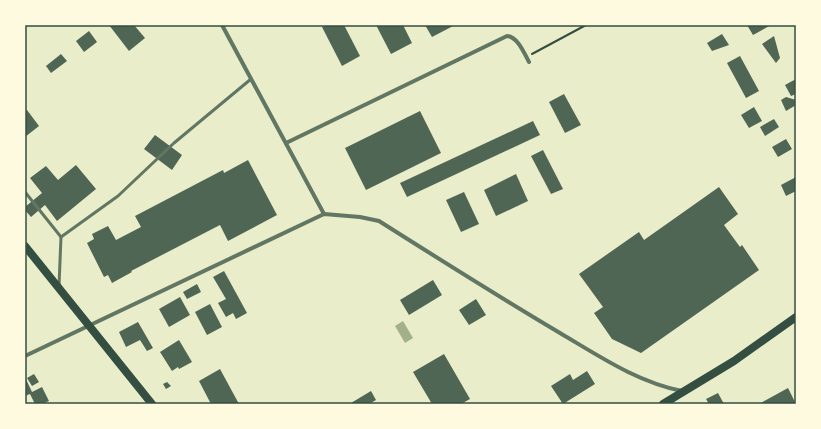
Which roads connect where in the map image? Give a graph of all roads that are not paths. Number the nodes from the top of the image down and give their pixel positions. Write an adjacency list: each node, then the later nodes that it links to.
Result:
1 (222, 25): 3 (street)
2 (529, 62): 4 (street)
3 (252, 79): 4 (street); 7 (lane)
4 (286, 143): 6 (street)
5 (25, 192): 7 (lane)
6 (324, 214): 11 (street); 13 (street)
7 (61, 237): 9 (lane)
8 (25, 246): 9 (main road)
9 (59, 288): 11 (main road)
10 (796, 316): 13 (main road)
11 (88, 325): 12 (street); 14 (main road)
12 (25, 356)
13 (684, 392): 15 (main road)
14 (152, 404)
15 (663, 404)

